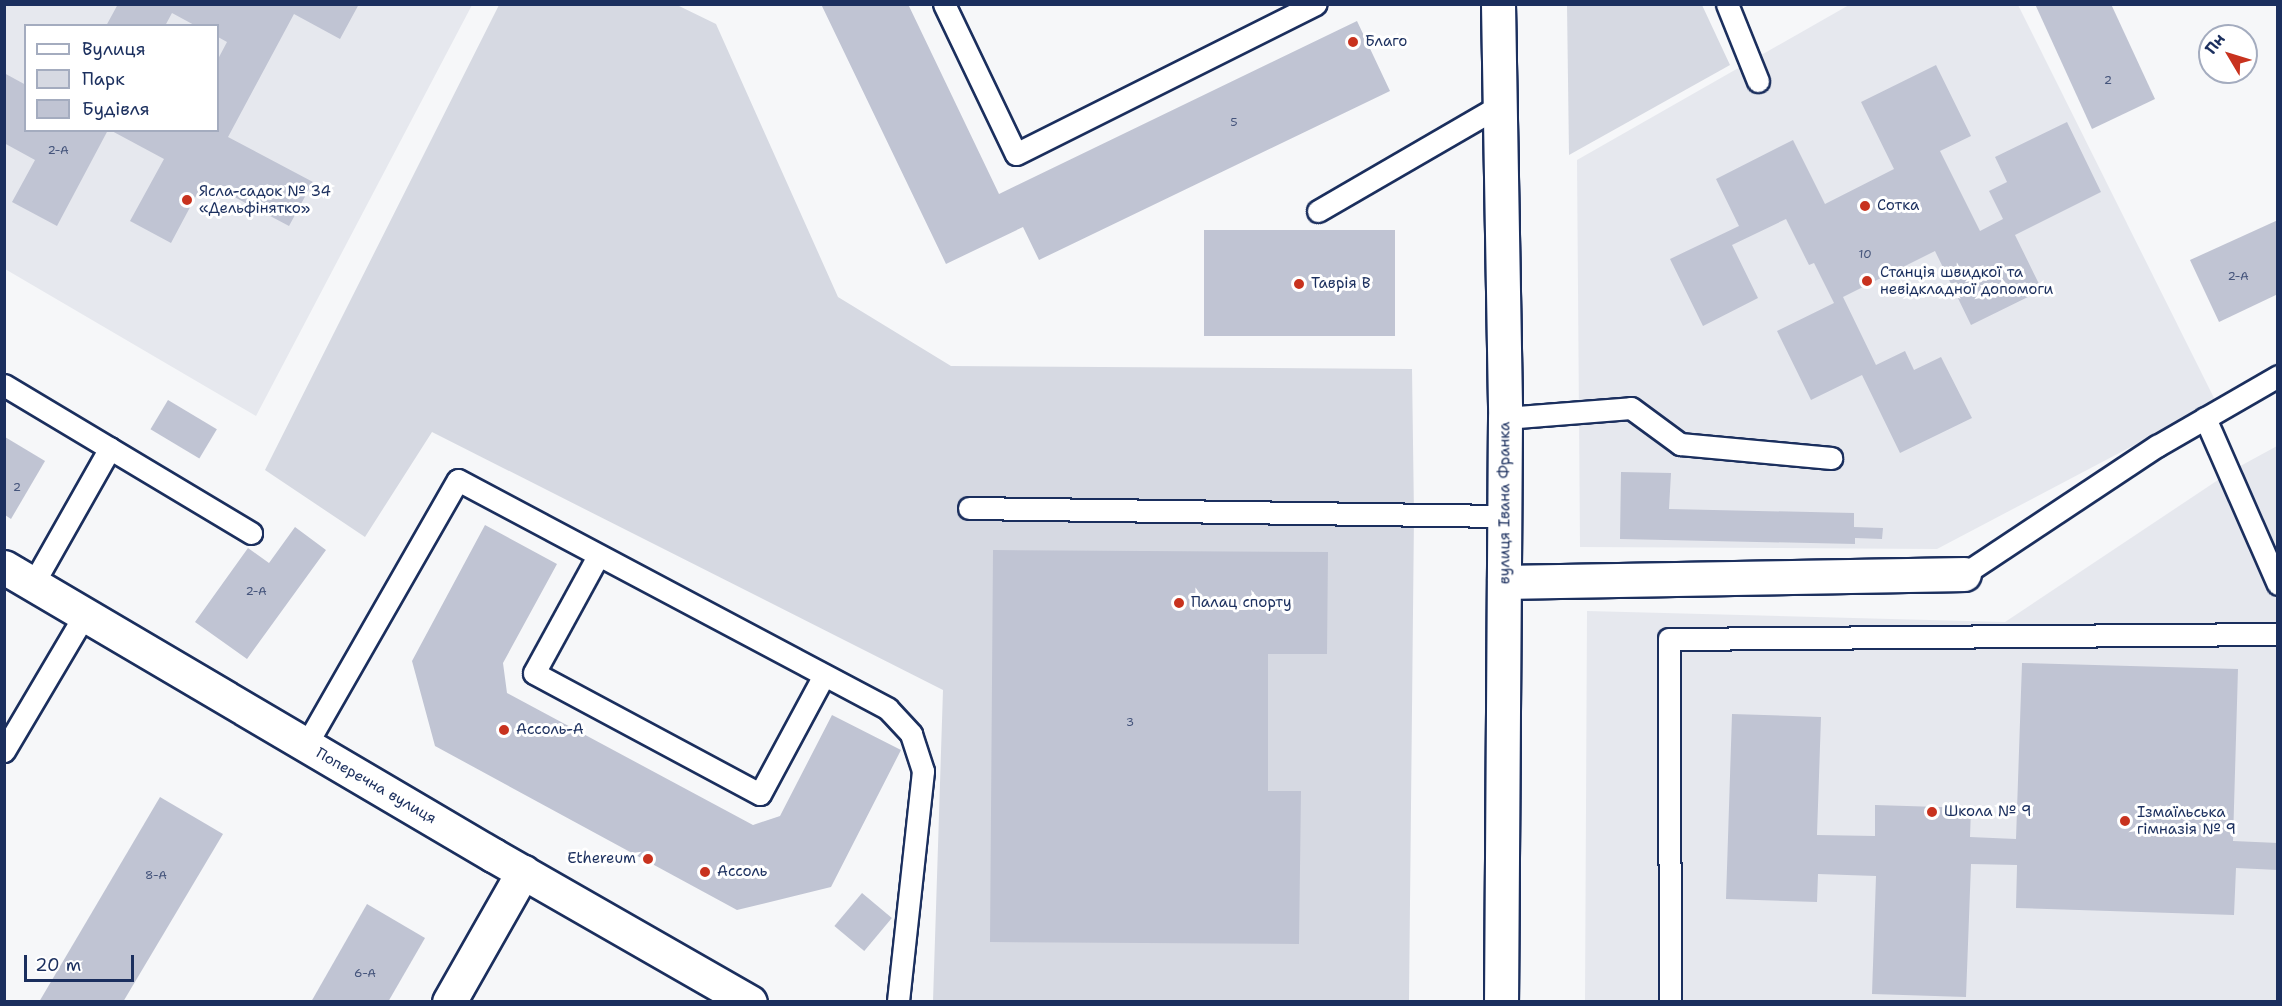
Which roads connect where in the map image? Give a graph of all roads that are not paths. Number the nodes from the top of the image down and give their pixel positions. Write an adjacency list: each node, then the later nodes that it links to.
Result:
1 (944, 4): 2 (lane)
2 (1315, 4)
3 (1498, 4): 6 (street, вулиця Івана Франка)
4 (1727, 4): 5 (lane)
5 (1758, 81)
6 (1499, 106): 7 (lane); 10 (street, вулиця Івана Франка)
7 (1318, 211)
8 (2277, 376): 11 (lane)
9 (4, 385): 12 (lane)
10 (1505, 418): 13 (lane); 15 (street, вулиця Івана Франка)
11 (2205, 418): 19 (lane); 22 (lane)
12 (110, 448): 16 (lane); 21 (lane)
13 (1831, 458)
14 (969, 508): 15 (lane)
15 (1504, 516): 20 (street, вулиця Івана Франка)
16 (251, 533)
17 (598, 556): 25 (lane); 25 (lane); 26 (lane)
18 (4, 567): 21 (street, Поперечна вулиця)
19 (1964, 574): 20 (street)
20 (1504, 582): 32 (street, вулиця Івана Франка)
21 (33, 584): 23 (street, Поперечна вулиця)
22 (2277, 584)
23 (85, 614): 26 (street, Поперечна вулиця); 27 (lane)
24 (2277, 634): 33 (lane)
25 (824, 675): 31 (lane)
26 (306, 745): 28 (street, Поперечна вулиця)
27 (4, 751)
28 (523, 872): 29 (street); 30 (street, Поперечна вулиця)
29 (449, 1002)
30 (750, 1002)
31 (898, 1002)
32 (1501, 1002)
33 (1670, 1002)

